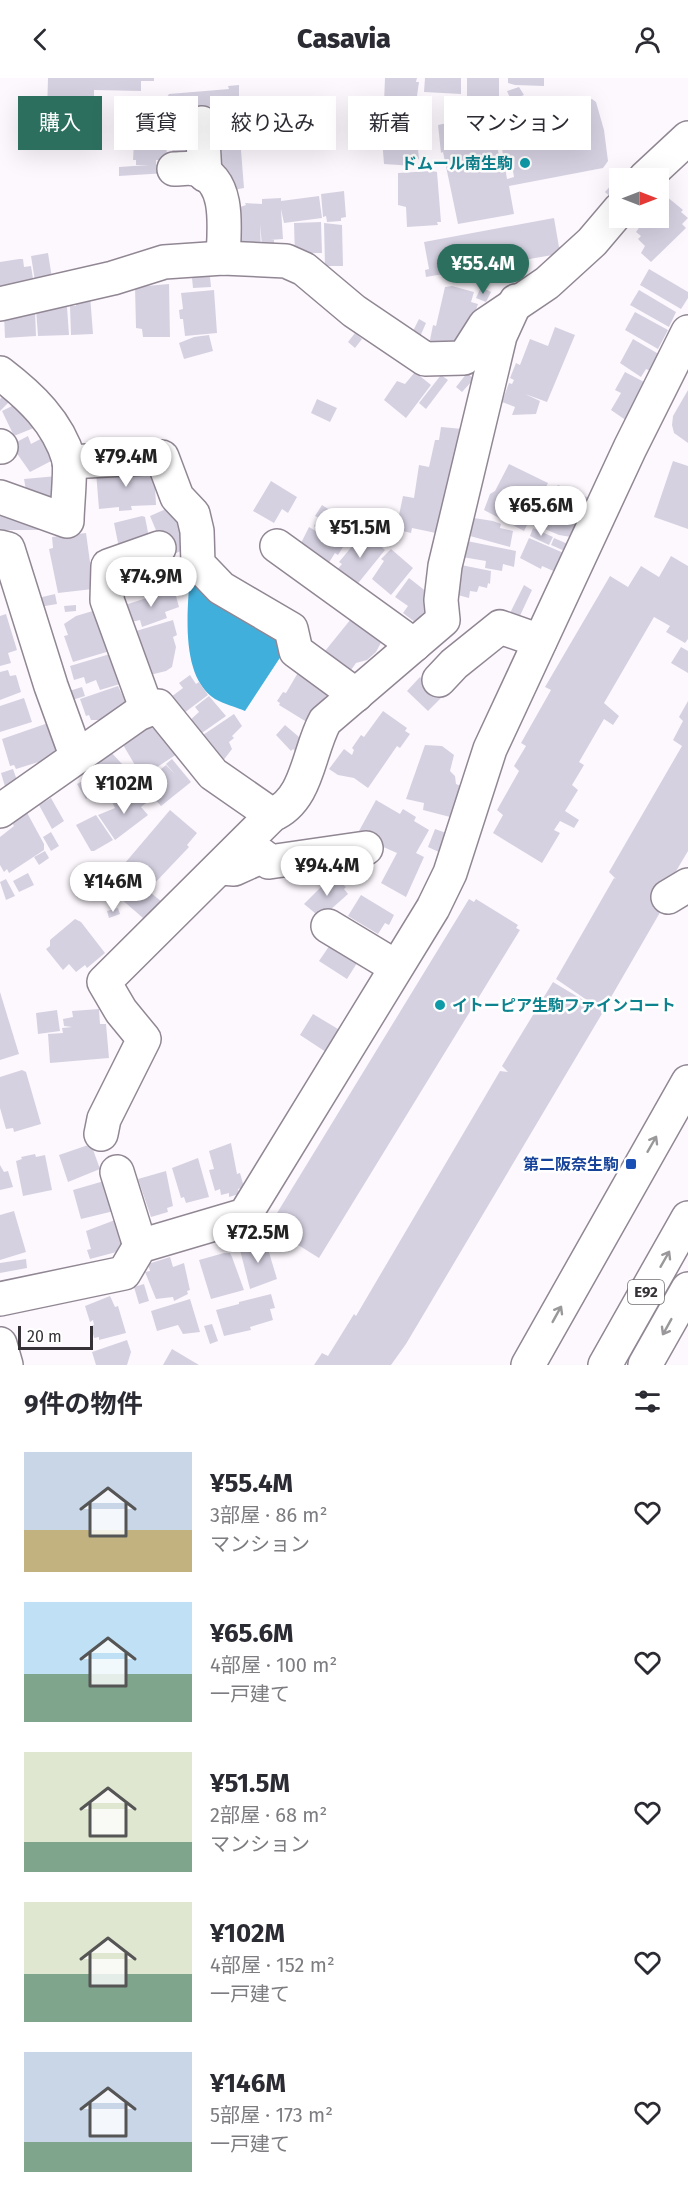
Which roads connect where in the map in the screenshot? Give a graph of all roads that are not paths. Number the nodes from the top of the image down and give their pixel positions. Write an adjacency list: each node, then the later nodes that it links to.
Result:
1 (202, 123): 5 (main road)
2 (688, 138): 3 (main road)
3 (656, 168)
4 (609, 222): 7 (main road)
5 (221, 259): 6 (main road); 7 (main road); 8 (main road)
6 (263, 278)
7 (516, 302): 17 (main road)
8 (0, 304)
9 (688, 332): 16 (main road)
10 (0, 373): 11 (main road)
11 (69, 462): 12 (main road); 19 (main road)
12 (0, 497)
13 (277, 546): 17 (main road)
14 (0, 547): 21 (main road)
15 (159, 548): 20 (main road)
16 (540, 640): 18 (main road); 27 (main road)
17 (414, 645): 19 (main road)
18 (439, 680)
19 (356, 695): 23 (main road)
20 (147, 710): 21 (main road); 23 (main road)
21 (76, 754): 22 (main road)
22 (0, 811)
23 (272, 815): 25 (main road)
24 (366, 848): 25 (main road)
25 (219, 867): 29 (main road)
26 (328, 926): 27 (main road)
27 (396, 967): 32 (main road)
28 (688, 1082): 37 (main road, one-way to 28)
29 (101, 1134)
30 (117, 1172): 32 (main road)
31 (688, 1218): 38 (main road, E92, one-way to 31)
32 (140, 1246): 34 (main road)
33 (688, 1289): 39 (main road, E92, one-way to 39)
34 (0, 1299)
35 (0, 1344): 36 (main road)
36 (6, 1365)
37 (528, 1365)
38 (605, 1365)
39 (645, 1365)

